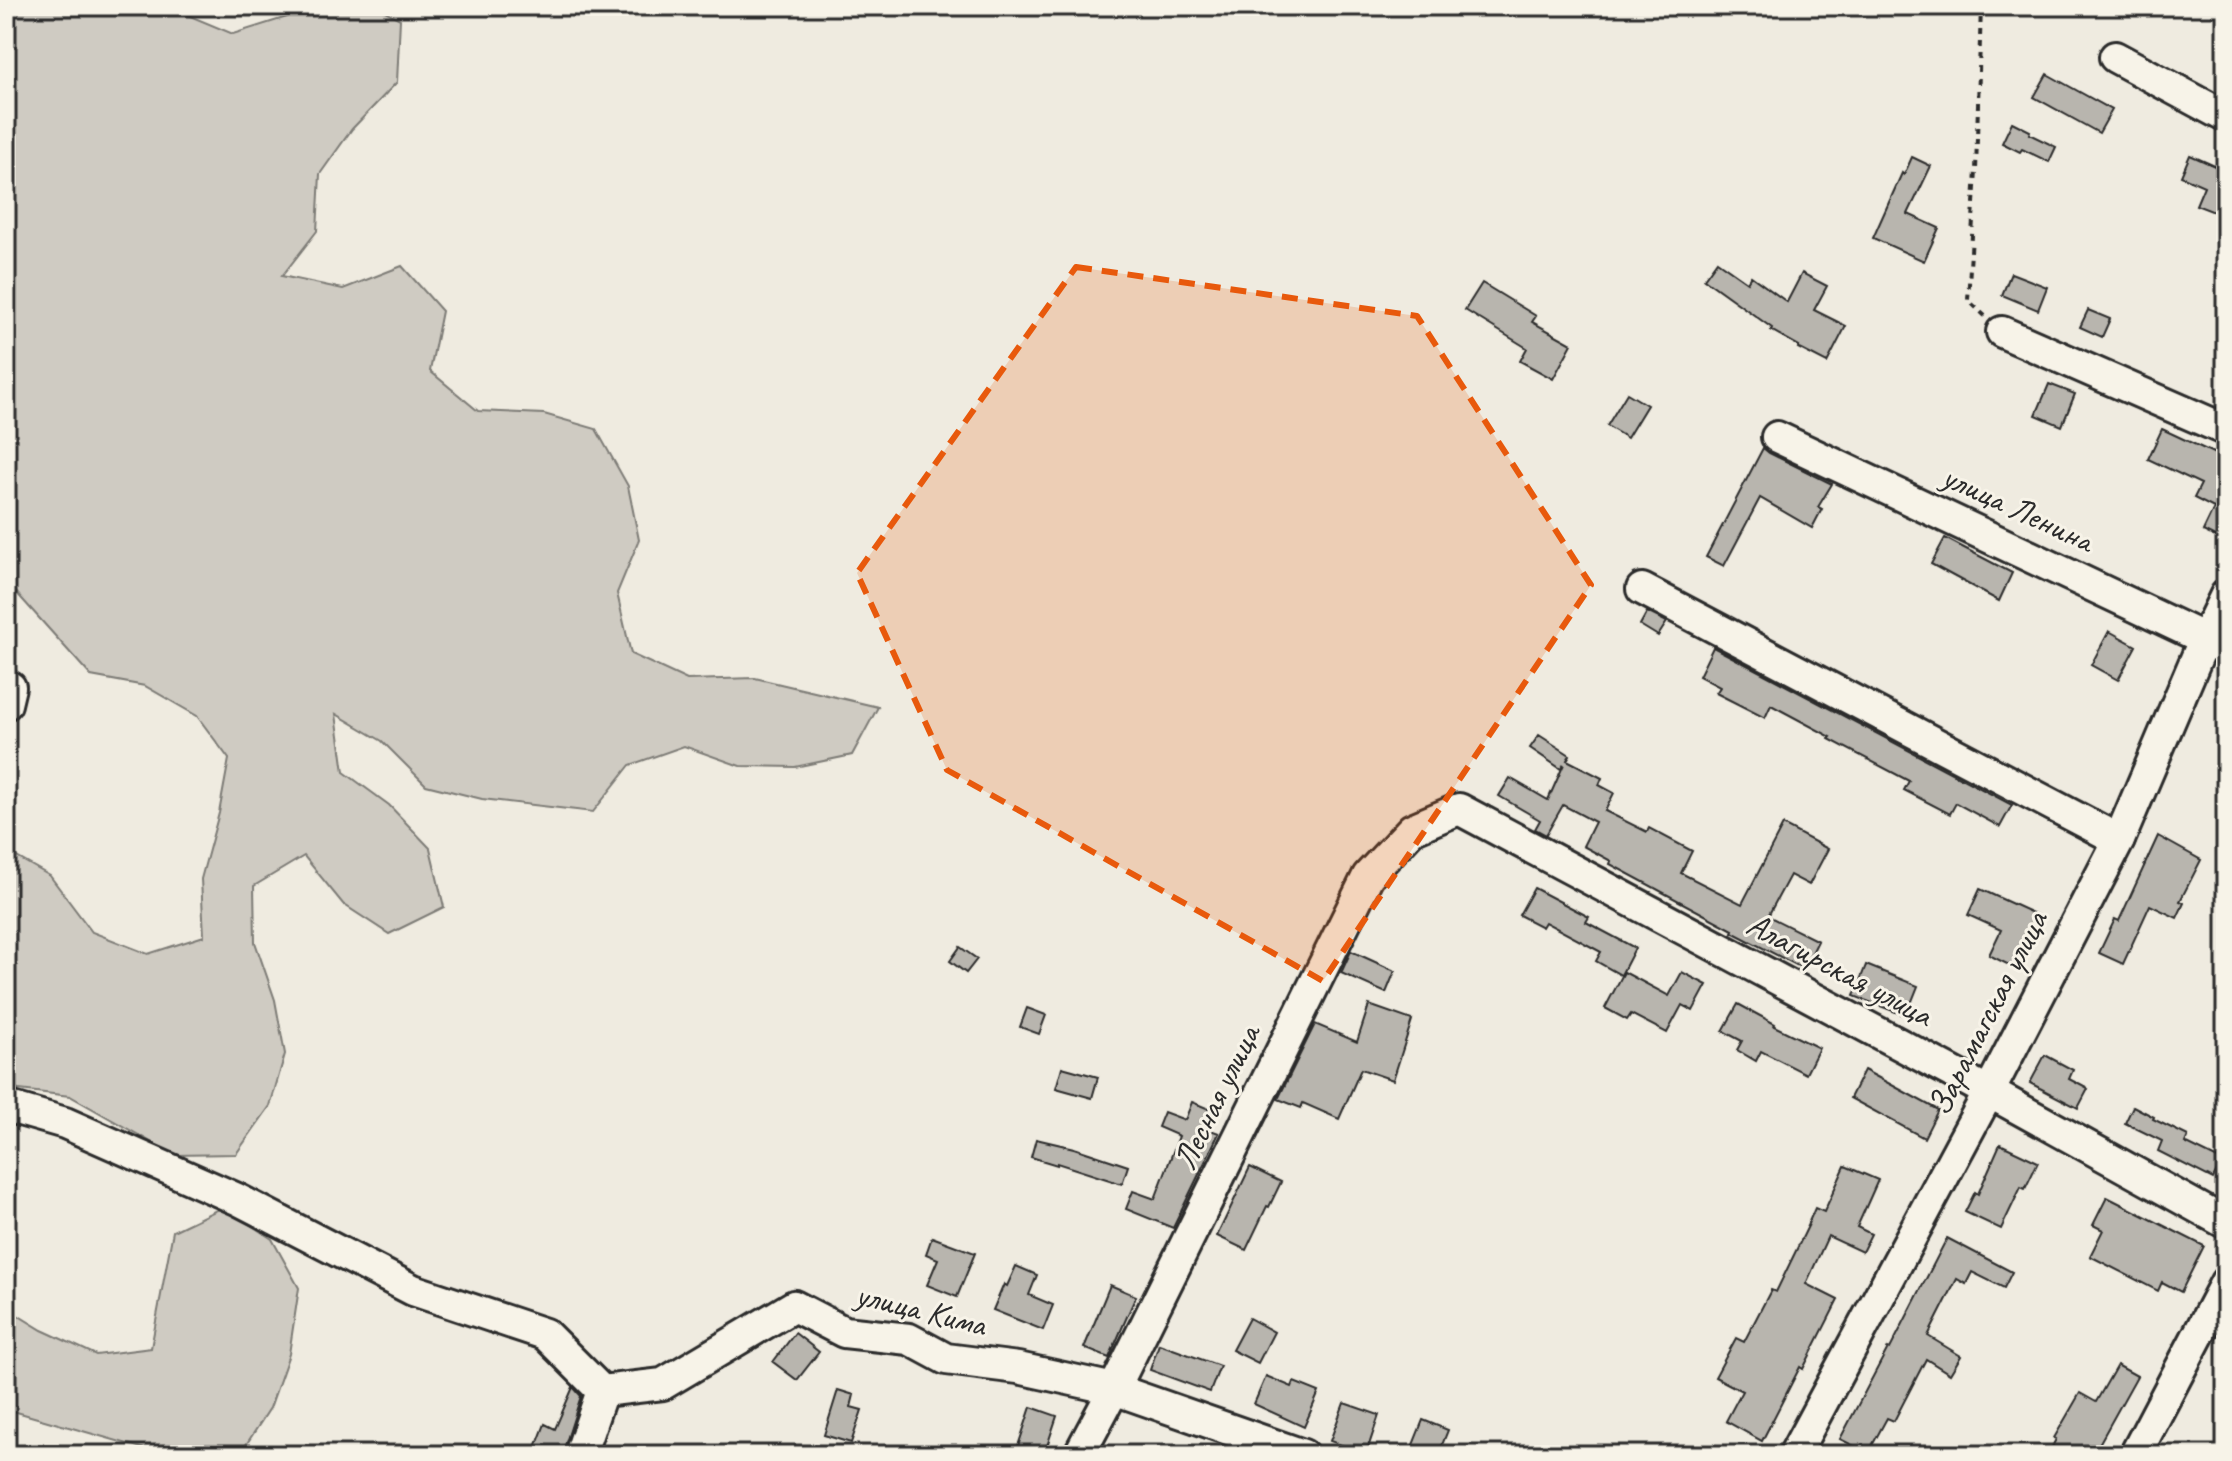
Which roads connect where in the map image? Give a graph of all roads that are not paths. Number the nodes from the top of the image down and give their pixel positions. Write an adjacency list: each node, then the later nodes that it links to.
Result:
1 (2115, 57): 2 (street)
2 (2226, 117)
3 (2002, 332): 4 (street)
4 (2226, 430)
5 (1777, 437): 8 (street, улица Ленина)
6 (1642, 589): 10 (street)
7 (2226, 595): 8 (street, Зарамагская улица)
8 (2216, 643): 10 (street, Зарамагская улица)
9 (1459, 809): 11 (street, Алагирская улица); 15 (street, Лесная улица)
10 (2119, 840): 11 (street, Зарамагская улица)
11 (1989, 1092): 13 (street, Алагирская улица); 20 (street, Зарамагская улица)
12 (6, 1106): 16 (street)
13 (2226, 1223)
14 (2226, 1282): 21 (street)
15 (1114, 1389): 16 (street, улица Кима); 18 (street, Лесная улица); 19 (street, улица Кима)
16 (602, 1391): 17 (street)
17 (580, 1455)
18 (1079, 1455)
19 (1303, 1455)
20 (1794, 1455)
21 (2135, 1455)

